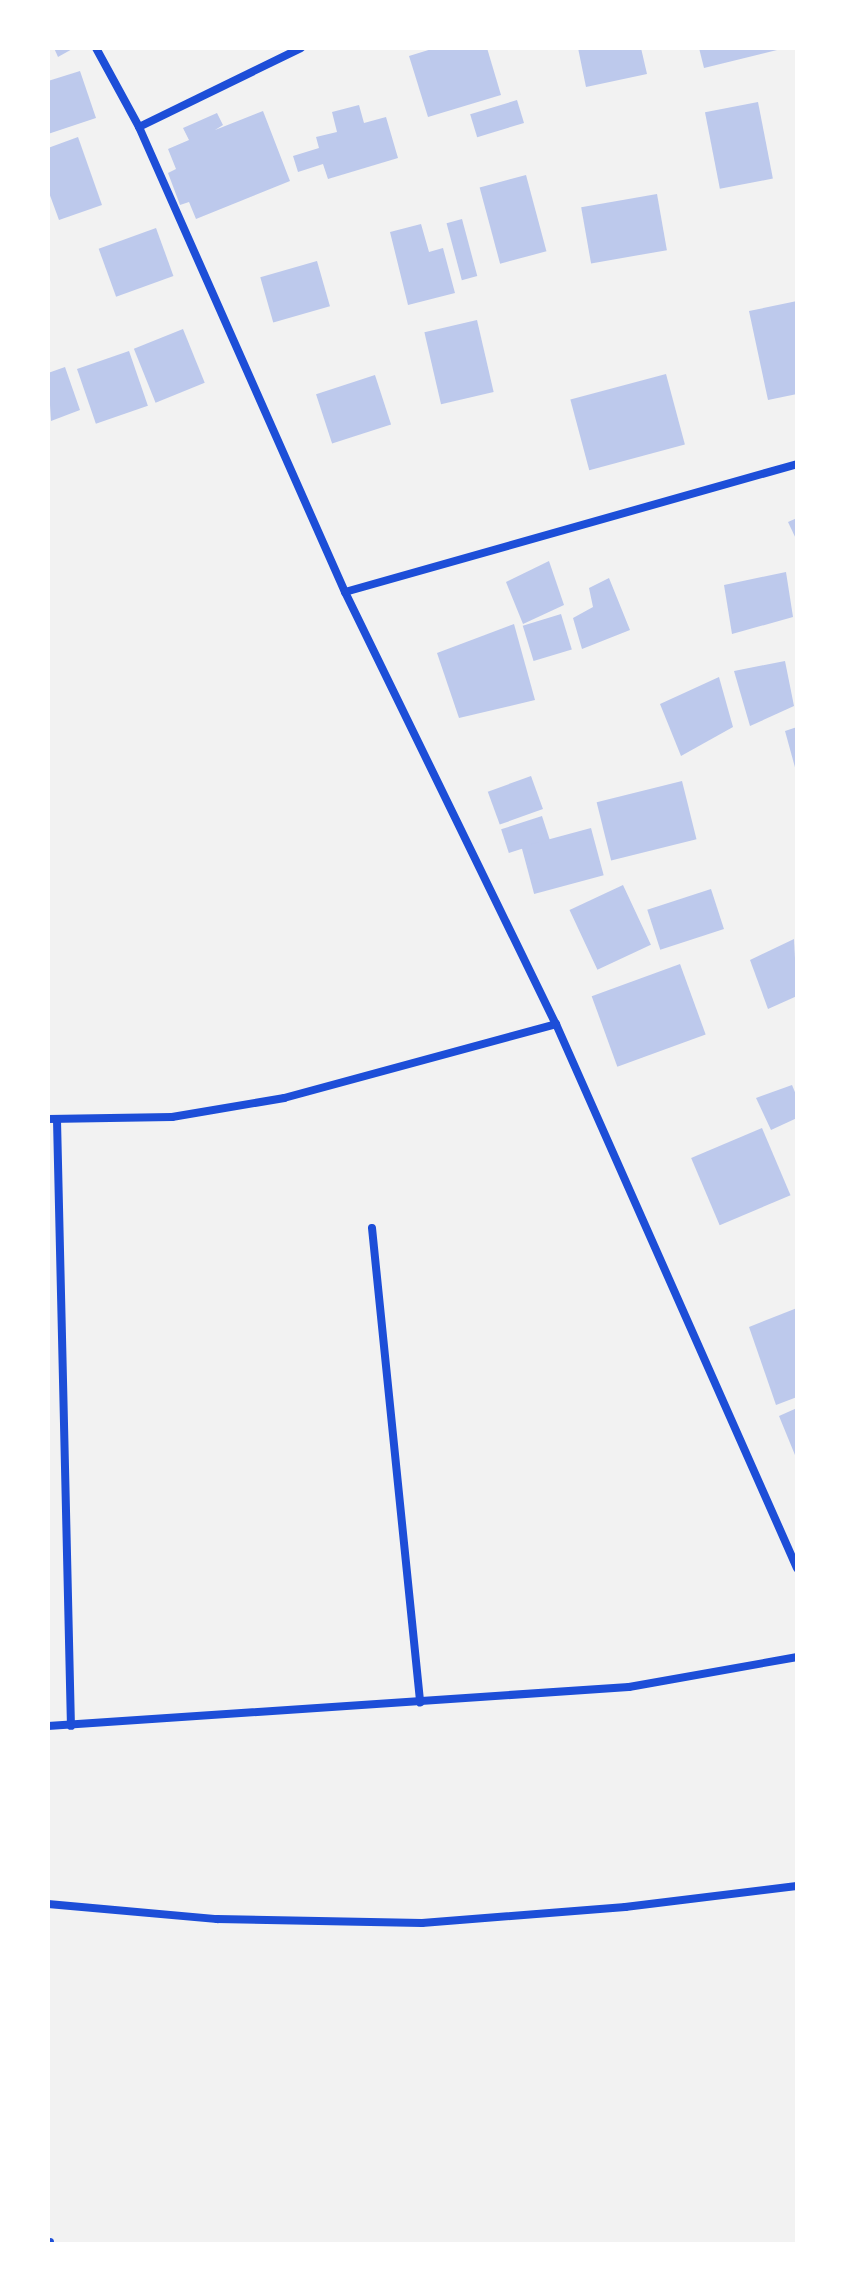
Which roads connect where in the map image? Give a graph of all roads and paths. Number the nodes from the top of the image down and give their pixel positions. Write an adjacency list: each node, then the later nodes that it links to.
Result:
1 (96, 48): 3 (street)
2 (301, 48): 3 (street)
3 (139, 127): 5 (street)
4 (797, 464): 5 (street)
5 (345, 592): 6 (street)
6 (556, 1024): 7 (street); 9 (street)
7 (52, 1120): 13 (street)
8 (372, 1228): 11 (street)
9 (797, 1568)
10 (797, 1657): 11 (street)
11 (420, 1703): 13 (street)
12 (48, 1726): 13 (street)
13 (71, 1726)
14 (797, 1886): 15 (street)
15 (48, 1904)

